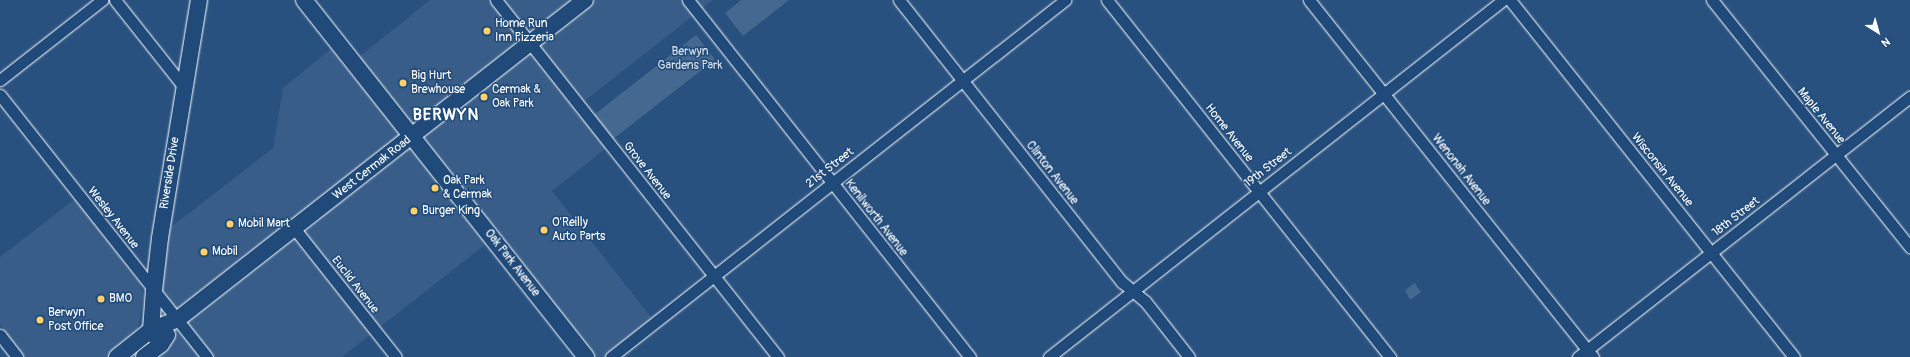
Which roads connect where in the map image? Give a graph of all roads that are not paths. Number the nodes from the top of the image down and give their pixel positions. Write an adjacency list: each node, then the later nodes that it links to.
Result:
1 (102, 0): 16 (street)
2 (115, 0): 18 (street)
3 (199, 0): 18 (street, Riverside Drive)
4 (304, 0): 22 (street, Oak Park Avenue)
5 (496, 0): 15 (street, Grove Avenue)
6 (585, 0): 15 (street, West Cermak Road)
7 (688, 0): 24 (street, Kenilworth Avenue)
8 (899, 0): 17 (street, Clinton Avenue)
9 (1065, 0): 17 (street, 21st Street)
10 (1107, 0): 25 (street, Home Avenue)
11 (1309, 0): 19 (street, Wenonah Avenue)
12 (1503, 0): 19 (street, 19th Street)
13 (1510, 0): 28 (street, Wisconsin Avenue)
14 (1712, 0): 23 (street, Maple Avenue)
15 (530, 43): 22 (street, West Cermak Road); 29 (street, Grove Avenue)
16 (0, 80)
17 (962, 80): 24 (street, 21st Street); 31 (street, Clinton Avenue)
18 (184, 87): 30 (street, Riverside Drive)
19 (1384, 94): 25 (street, 19th Street); 36 (street, Wenonah Avenue)
20 (0, 95): 30 (street, Wesley Avenue)
21 (1910, 97): 23 (street, 18th Street)
22 (412, 137): 26 (street, West Cermak Road); 42 (street, Oak Park Avenue)
23 (1836, 155): 27 (street, Maple Avenue); 28 (street, 18th Street)
24 (832, 183): 29 (street, 21st Street); 45 (street, Kenilworth Avenue)
25 (1259, 192): 31 (street, 19th Street); 48 (street, Home Avenue)
26 (294, 228): 32 (street, West Cermak Road); 41 (street, Euclid Avenue)
27 (1910, 247)
28 (1711, 253): 36 (street, 18th Street); 50 (street, Wisconsin Avenue)
29 (713, 276): 43 (street, 21st Street); 44 (street, Grove Avenue)
30 (154, 290): 32 (street, Wesley Avenue); 33 (street, Riverside Drive)
31 (1132, 292): 46 (street, 19th Street); 47 (street, Clinton Avenue)
32 (178, 319): 33 (street, West Cermak Road); 35 (street, West Cermak Road); 40 (street, Wesley Avenue)
33 (151, 330): 35 (street); 38 (street, West Cermak Road)
34 (0, 335): 37 (street)
35 (161, 344): 39 (street, West Cermak Road)
36 (1590, 353): 49 (street, 18th Street)
37 (17, 357)
38 (117, 357)
39 (144, 357)
40 (207, 357)
41 (396, 357)
42 (586, 357)
43 (611, 357)
44 (778, 357)
45 (970, 357)
46 (1049, 357)
47 (1189, 357)
48 (1390, 357)
49 (1578, 357)
50 (1794, 357)

